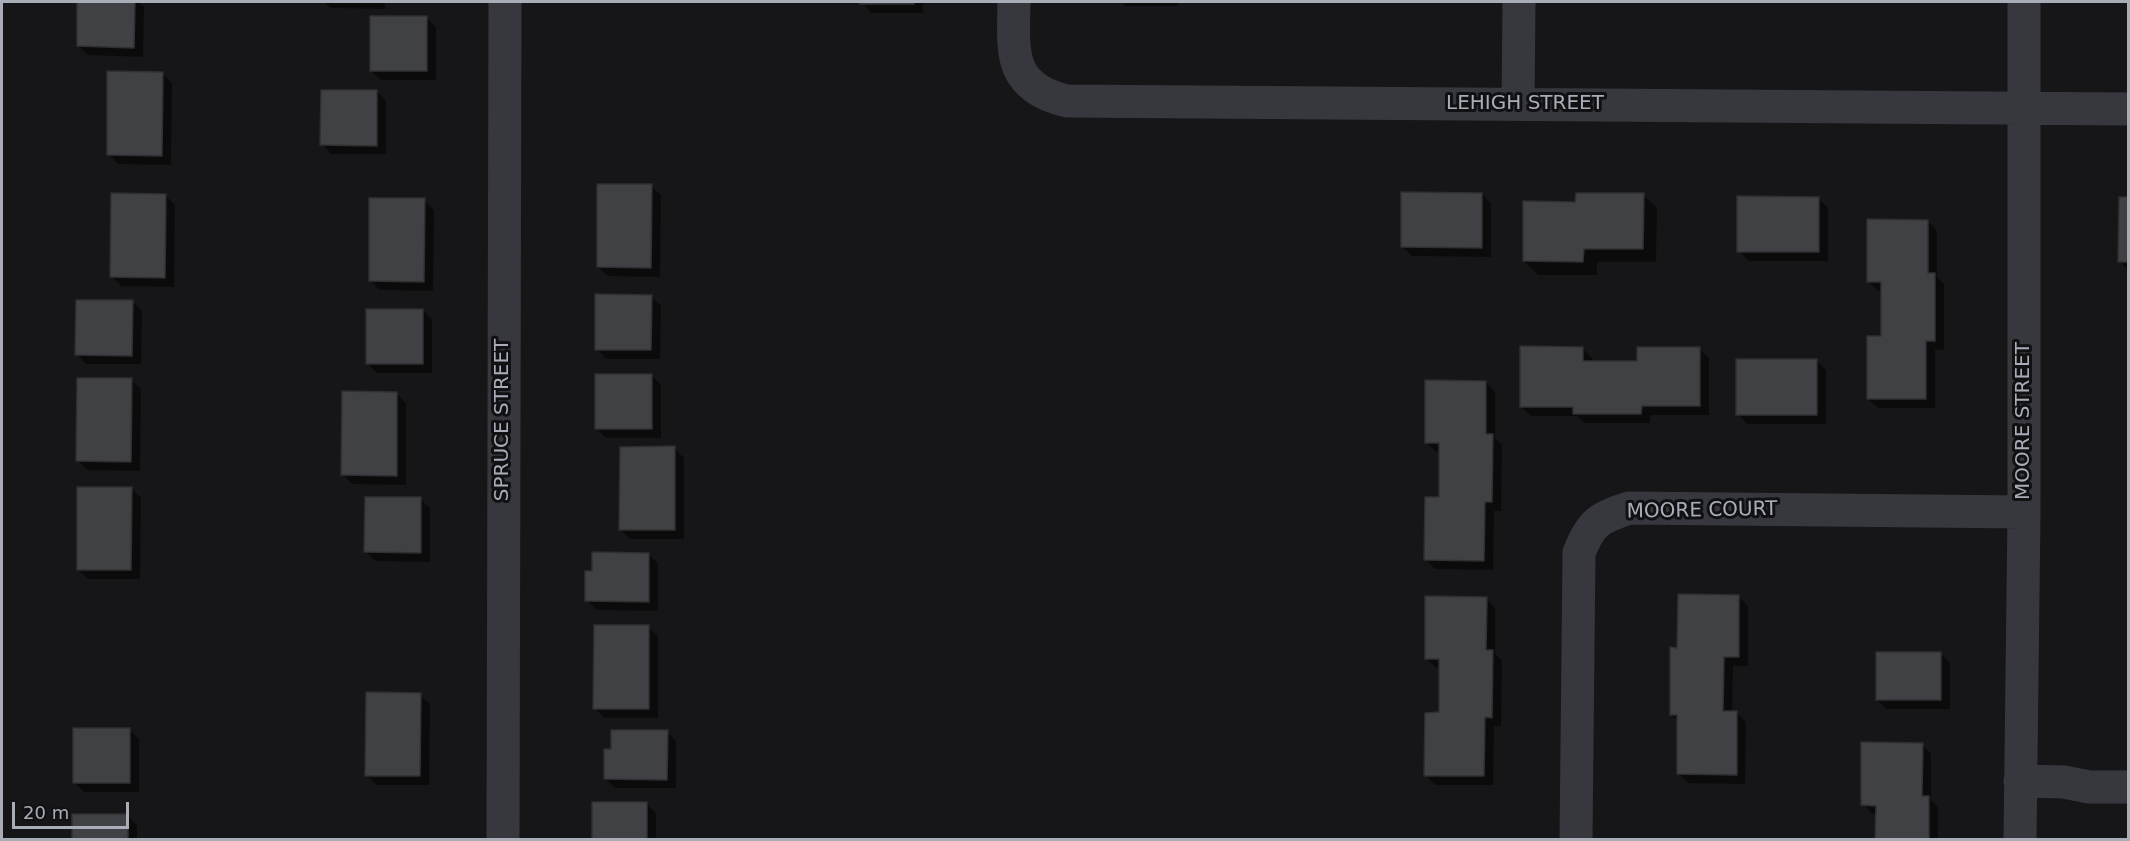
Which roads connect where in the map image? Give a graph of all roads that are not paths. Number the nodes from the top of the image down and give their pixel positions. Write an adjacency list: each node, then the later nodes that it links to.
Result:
1 (505, 2): 11 (street, SPRUCE STREET)
2 (1014, 2): 5 (street, LEHIGH STREET)
3 (1519, 2): 5 (street)
4 (2024, 2): 6 (street, MOORE STREET)
5 (1518, 104): 6 (street, LEHIGH STREET)
6 (2024, 108): 7 (street, LEHIGH STREET); 8 (street, MOORE STREET)
7 (2128, 109)
8 (2024, 512): 9 (street, MOORE STREET); 12 (street, MOORE COURT)
9 (2020, 781): 10 (street); 13 (street, MOORE STREET)
10 (2128, 787)
11 (503, 840)
12 (1575, 840)
13 (2020, 840)

